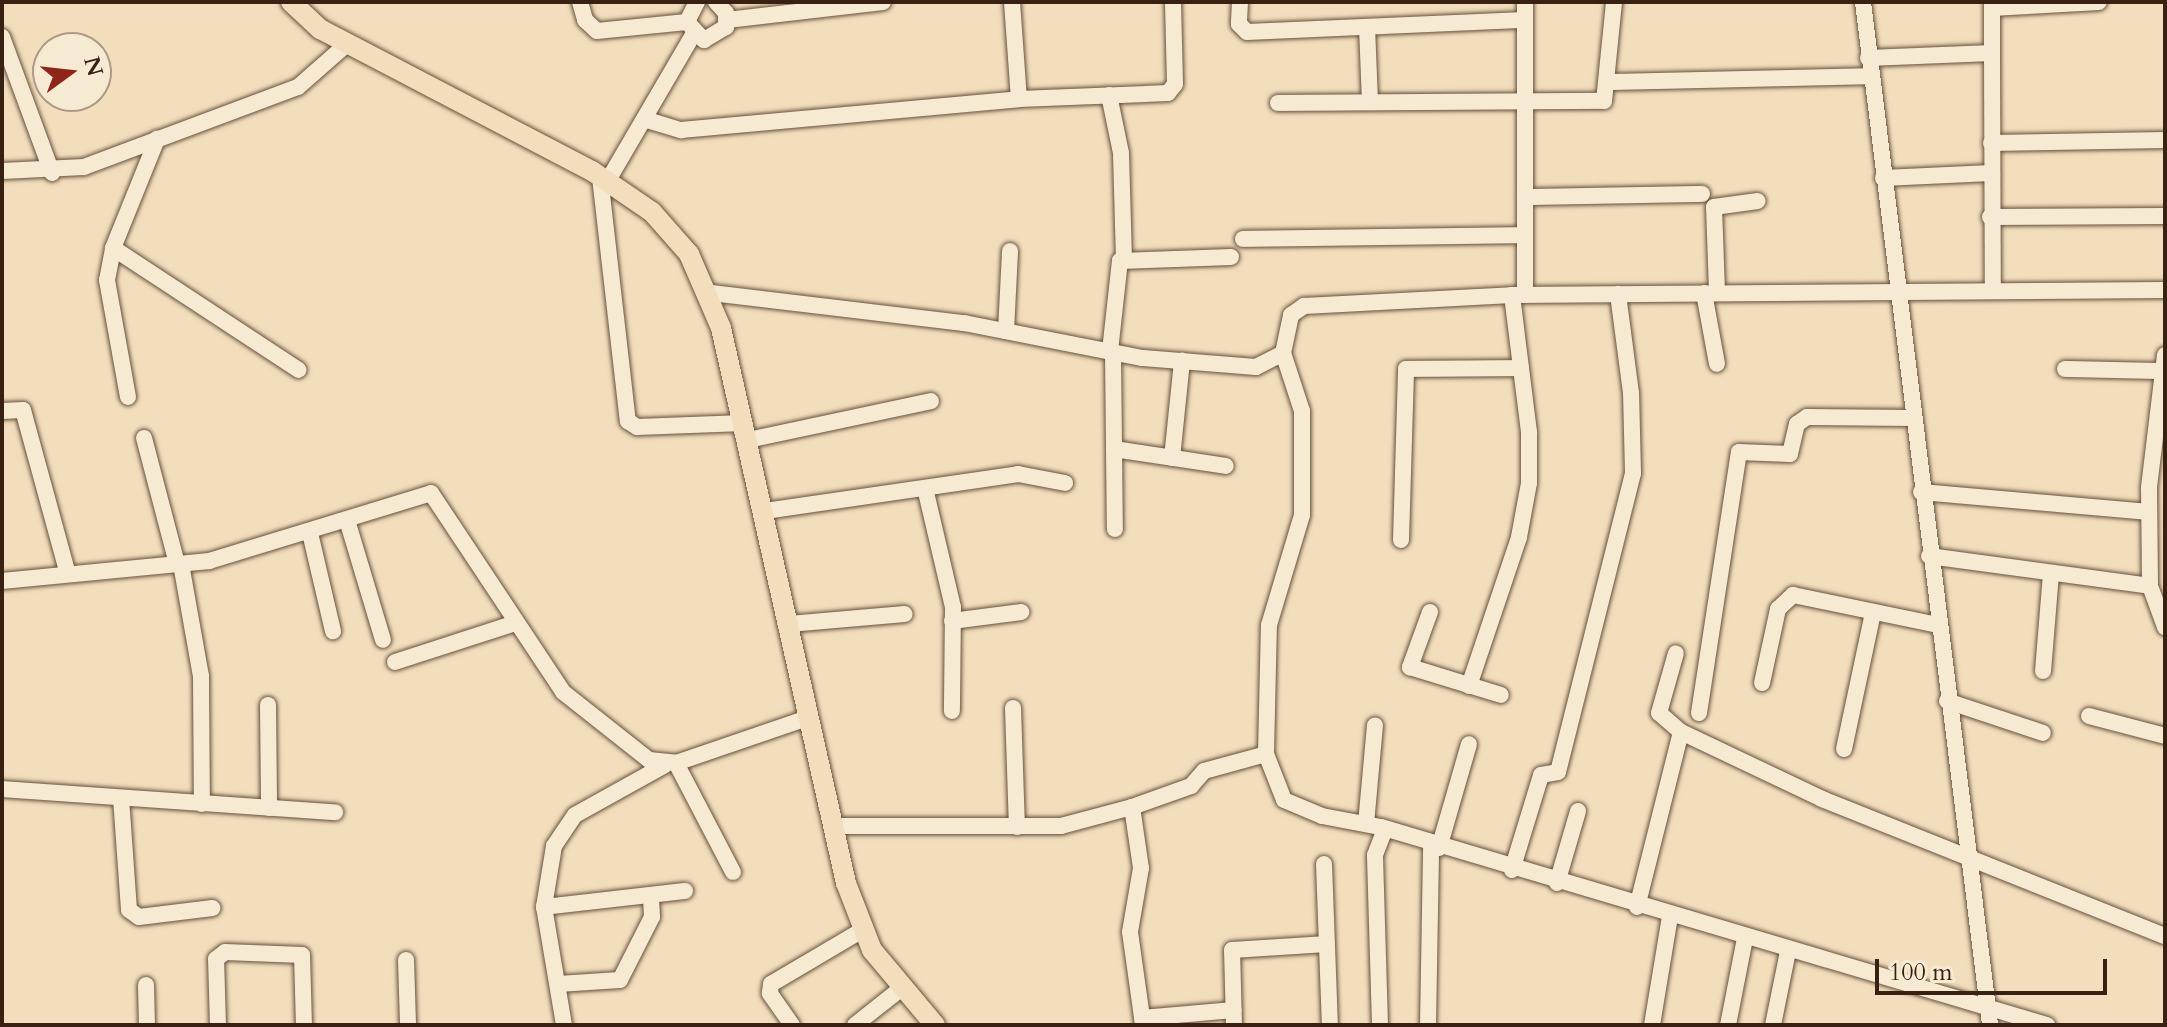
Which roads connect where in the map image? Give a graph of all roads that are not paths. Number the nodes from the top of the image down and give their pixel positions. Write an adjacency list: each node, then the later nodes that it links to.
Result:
1 (291, 2): 20 (main road)
2 (580, 2): 18 (street)
3 (697, 2): 18 (street)
4 (716, 2): 15 (street)
5 (883, 2): 13 (street)
6 (1012, 2): 26 (street)
7 (1173, 2): 25 (street)
8 (1240, 2): 17 (street)
9 (1525, 2): 16 (street)
10 (1614, 2): 24 (street)
11 (1863, 2): 22 (street)
12 (2099, 2): 14 (street)
13 (840, 4): 15 (street)
14 (1992, 5): 21 (street)
15 (727, 20): 18 (street)
16 (1525, 20): 17 (street); 27 (street)
17 (1367, 27): 28 (street)
18 (690, 28): 30 (street)
19 (2, 37): 35 (street)
20 (348, 43): 31 (street); 38 (main road)
21 (1992, 53): 22 (street); 33 (street)
22 (1868, 58): 23 (street)
23 (1870, 76): 24 (street); 37 (street)
24 (1609, 82): 27 (street)
25 (1109, 95): 26 (street); 49 (street)
26 (1019, 99): 30 (street)
27 (1525, 99): 28 (street); 40 (street)
28 (1370, 102): 29 (street)
29 (1278, 103)
30 (644, 119): 38 (street)
31 (157, 139): 35 (street); 46 (street)
32 (2165, 140): 33 (street)
33 (1991, 143): 36 (street)
34 (2, 171): 35 (street)
35 (52, 173)
36 (1991, 173): 37 (street); 43 (street)
37 (1883, 178): 50 (street)
38 (604, 179): 53 (main road); 70 (street)
39 (1702, 194): 40 (street)
40 (1525, 197): 44 (street)
41 (1758, 201): 54 (street)
42 (2165, 216): 43 (street)
43 (1990, 217): 51 (street)
44 (1525, 235): 45 (street); 56 (street)
45 (1243, 239)
46 (113, 248): 65 (street); 66 (street)
47 (1010, 251): 57 (street)
48 (1231, 257): 49 (street)
49 (1124, 259): 58 (street)
50 (1898, 290): 51 (street); 54 (street); 69 (street)
51 (1993, 290): 52 (street)
52 (2165, 290)
53 (711, 293): 57 (street); 70 (main road)
54 (1711, 293): 55 (street); 62 (street)
55 (1618, 294): 56 (street); 136 (street)
56 (1518, 295): 59 (street); 63 (street)
57 (1006, 331): 58 (street)
58 (1111, 352): 60 (street); 72 (street)
59 (1283, 353): 60 (street); 120 (street)
60 (1182, 361): 73 (street)
61 (2163, 363): 64 (street); 79 (street)
62 (1717, 364)
63 (1521, 368): 83 (street); 105 (street)
64 (2065, 369)
65 (299, 370)
66 (128, 397)
67 (931, 401): 70 (street)
68 (2, 411): 86 (street)
69 (1912, 418): 77 (street); 111 (street)
70 (746, 431): 78 (main road)
71 (144, 438): 85 (street)
72 (1114, 449): 73 (street); 81 (street)
73 (1172, 458): 74 (street)
74 (1226, 466)
75 (1065, 483): 76 (street)
76 (925, 488): 78 (street); 94 (street)
77 (1921, 492): 79 (street); 84 (street)
78 (765, 511): 96 (main road)
79 (2149, 512): 89 (street)
80 (347, 520): 82 (street); 95 (street); 100 (street)
81 (1115, 529)
82 (310, 533): 85 (street); 99 (street)
83 (1401, 540)
84 (1929, 556): 87 (street); 97 (street)
85 (179, 564): 86 (street); 124 (street)
86 (67, 571): 88 (street)
87 (2051, 574): 89 (street); 103 (street)
88 (2, 581)
89 (2156, 595): 98 (street)
90 (1021, 612): 94 (street)
91 (1430, 612): 105 (street)
92 (1873, 612): 97 (street); 104 (street); 119 (street)
93 (905, 614): 96 (street)
94 (952, 621): 110 (street)
95 (516, 623): 102 (street); 121 (street)
96 (789, 624): 113 (main road)
97 (1938, 625): 107 (street)
98 (2165, 627)
99 (333, 631)
100 (383, 640)
101 (1676, 653): 115 (street)
102 (395, 662)
103 (2043, 671)
104 (1762, 683)
105 (1469, 686): 106 (street)
106 (1501, 695)
107 (1947, 701): 116 (street); 134 (street)
108 (268, 705): 126 (street)
109 (1013, 708): 131 (street)
110 (952, 711)
111 (1699, 713)
112 (2089, 716): 117 (street)
113 (810, 717): 121 (street); 130 (main road)
114 (1375, 725): 129 (street)
115 (1681, 732): 134 (street); 142 (street)
116 (2043, 733)
117 (2165, 736)
118 (1469, 744): 133 (street)
119 (1844, 749)
120 (1266, 754): 125 (street); 129 (street)
121 (670, 764): 137 (street); 141 (street)
122 (2, 789): 123 (street)
123 (121, 798): 124 (street); 143 (street)
124 (202, 804): 126 (street)
125 (1132, 807): 131 (street); 156 (street)
126 (269, 808): 128 (street)
127 (1578, 811): 138 (street)
128 (335, 812)
129 (1366, 824): 132 (street)
130 (834, 826): 131 (street); 145 (main road)
131 (1017, 827)
132 (1385, 829): 133 (street); 166 (street)
133 (1435, 847): 136 (street); 167 (street)
134 (1965, 852): 146 (street); 155 (street)
135 (1324, 864): 148 (street)
136 (1512, 870): 138 (street)
137 (733, 872)
138 (1557, 883): 142 (street)
139 (685, 891): 140 (street)
140 (651, 895): 141 (street); 151 (street)
141 (544, 907): 151 (street)
142 (1637, 907): 144 (street)
143 (212, 908)
144 (1670, 916): 147 (street); 168 (street)
145 (864, 929): 153 (main road); 163 (street)
146 (2165, 936)
147 (1745, 938): 149 (street); 169 (street)
148 (1327, 944): 154 (street); 165 (street)
149 (1788, 951): 155 (street); 170 (street)
150 (406, 960): 161 (street)
151 (558, 984): 162 (street)
152 (146, 985): 158 (street)
153 (903, 987): 157 (main road); 164 (street)
154 (1234, 1017): 156 (street)
155 (1989, 1018): 171 (street)
156 (1143, 1021)
157 (930, 1023)
158 (147, 1025)
159 (218, 1025): 160 (street)
160 (304, 1025)
161 (408, 1025)
162 (564, 1025)
163 (792, 1025)
164 (855, 1025)
165 (1330, 1025)
166 (1380, 1025)
167 (1428, 1025)
168 (1652, 1025)
169 (1728, 1025)
170 (1773, 1025)
171 (2047, 1025)

